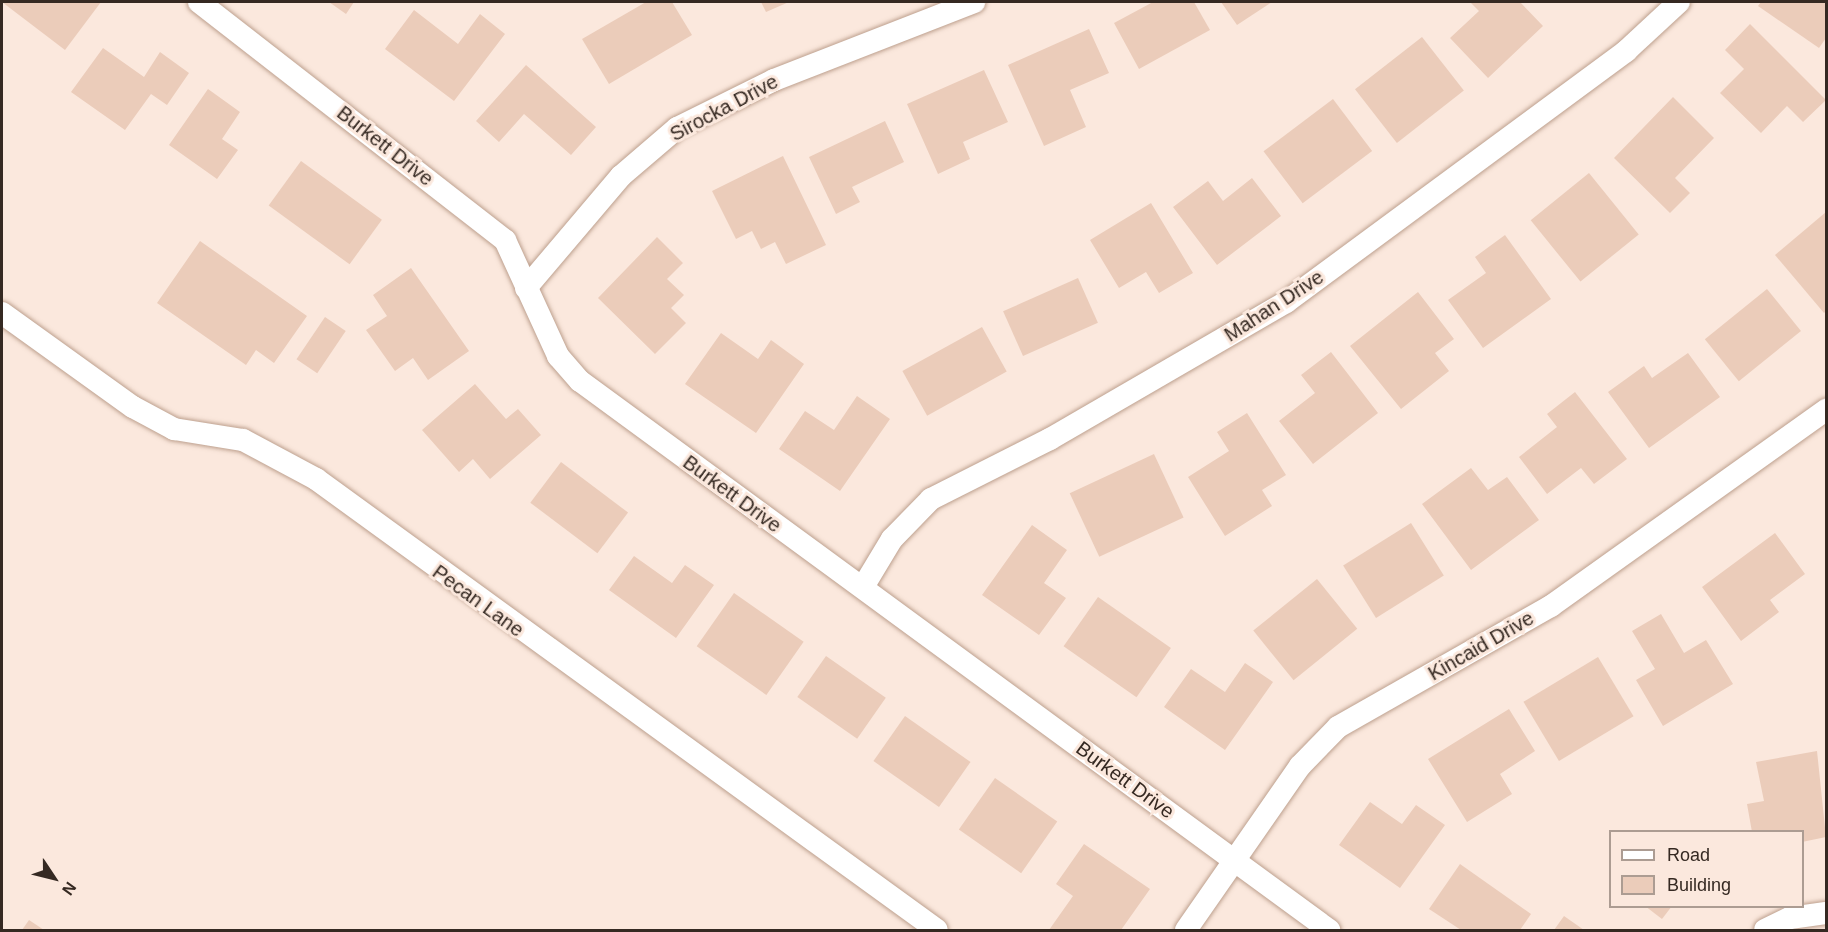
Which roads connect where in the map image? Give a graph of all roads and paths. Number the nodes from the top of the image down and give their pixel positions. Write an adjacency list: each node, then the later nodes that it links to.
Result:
1 (199, 2): 4 (street, Burkett Drive)
2 (974, 2): 4 (street, Sirocka Drive)
3 (1679, 2): 7 (street, Mahan Drive)
4 (526, 288): 7 (street, Burkett Drive)
5 (2, 313): 10 (street, Pecan Lane)
6 (1827, 410): 8 (street, Kincaid Drive)
7 (863, 587): 8 (street, Burkett Drive)
8 (1238, 863): 11 (street, Kincaid Drive); 12 (street, Burkett Drive)
9 (1827, 914): 13 (street)
10 (937, 930)
11 (1186, 930)
12 (1329, 930)
13 (1765, 930)

